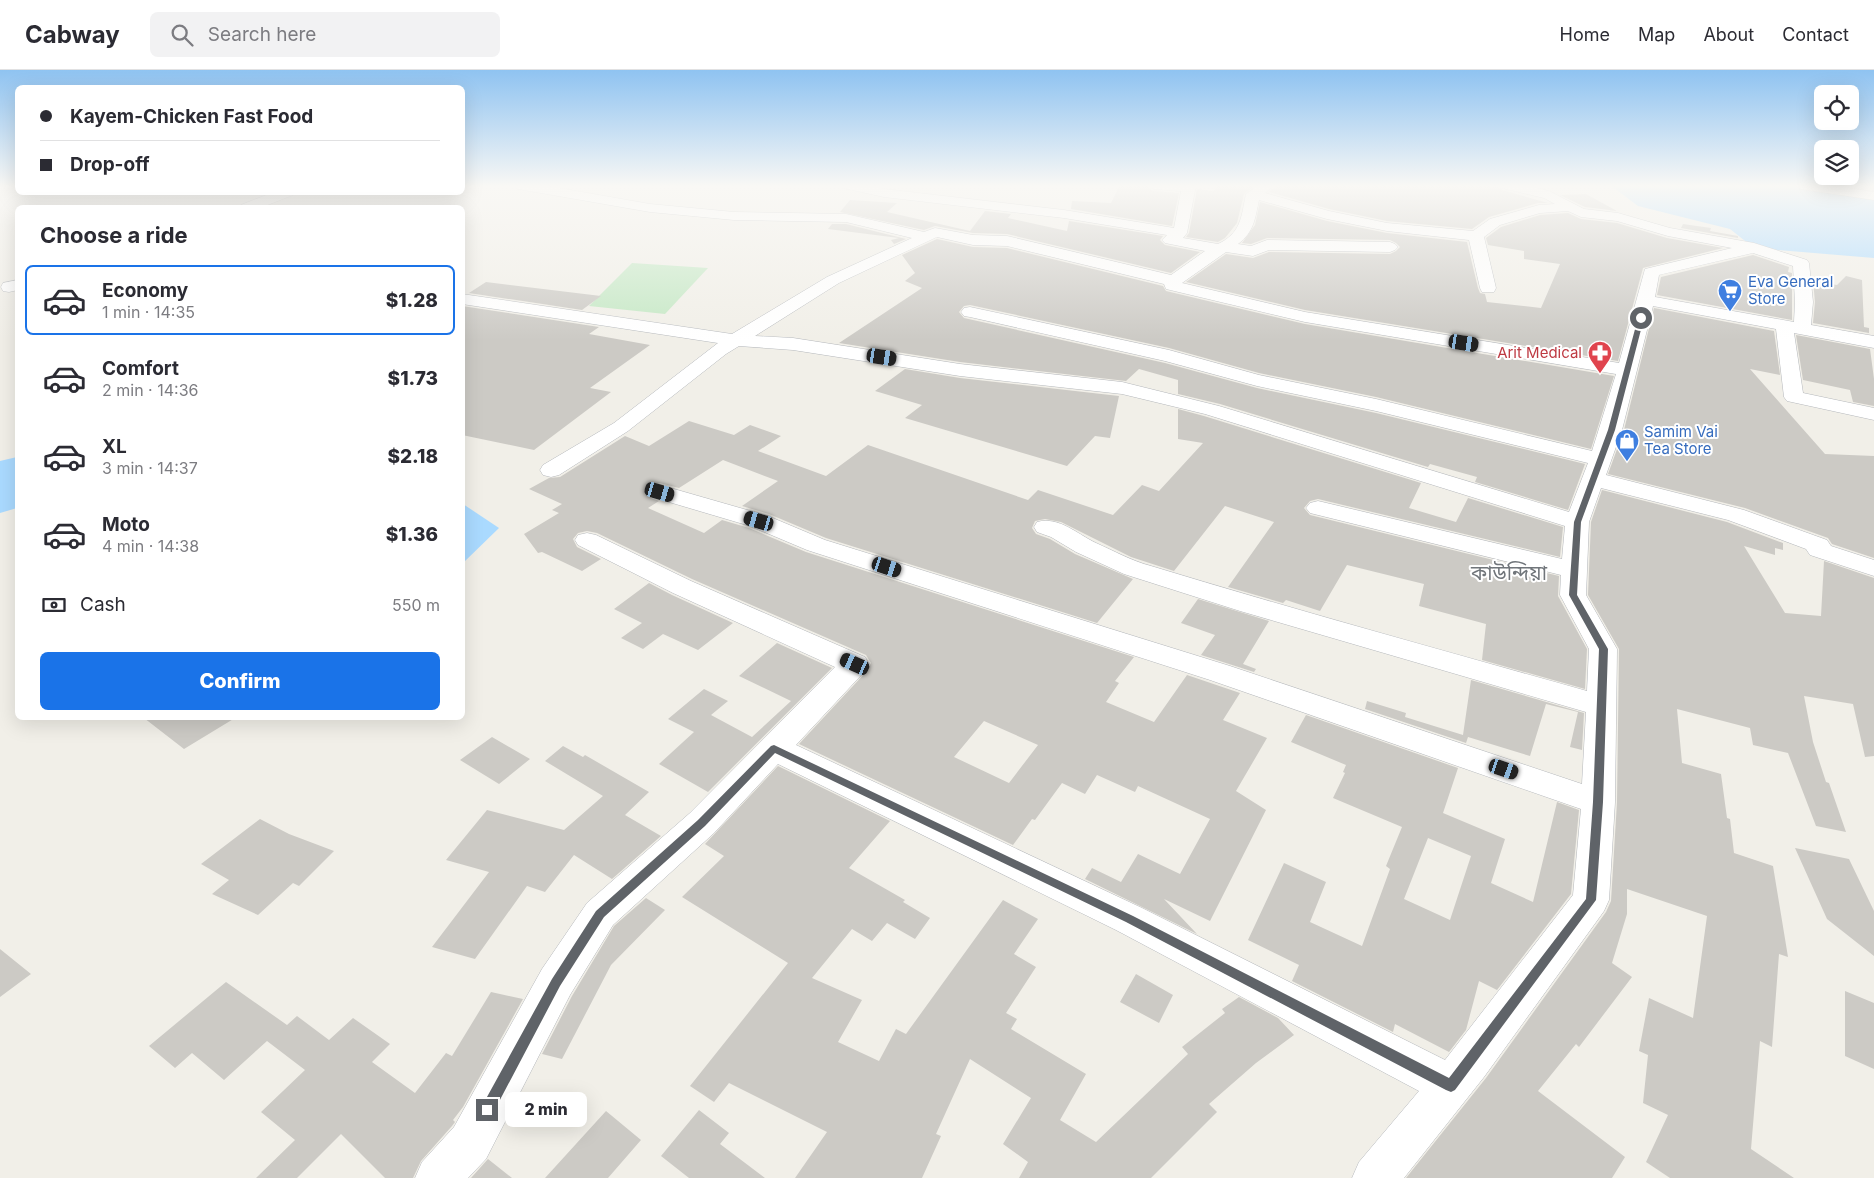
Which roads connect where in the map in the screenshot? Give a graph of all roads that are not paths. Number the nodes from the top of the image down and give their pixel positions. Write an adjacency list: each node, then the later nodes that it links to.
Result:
1 (1476, 236): 13 (street)
2 (925, 237): 18 (street)
3 (958, 237): 12 (street)
4 (1174, 237): 10 (street)
5 (1238, 237): 10 (street)
6 (1320, 237): 8 (street)
7 (1693, 237): 11 (street)
8 (1318, 245): 9 (street); 10 (street)
9 (1390, 247)
10 (1221, 248): 12 (street)
11 (1754, 248): 15 (street); 17 (street)
12 (1174, 282): 20 (street)
13 (1488, 288)
14 (465, 299): 18 (street)
15 (1646, 300): 17 (street); 20 (street)
16 (970, 312): 22 (street)
17 (1793, 327): 19 (street); 21 (street)
18 (736, 340): 23 (street); 26 (street)
19 (1874, 342)
20 (1626, 370): 22 (street)
21 (1874, 414)
22 (1597, 469): 26 (street); 29 (street)
23 (551, 470)
24 (660, 492): 33 (street)
25 (1318, 508): 30 (street)
26 (1577, 522): 30 (street)
27 (1046, 527): 31 (street)
28 (587, 540): 32 (street)
29 (1874, 568)
30 (1574, 570): 31 (street)
31 (1602, 706): 33 (street)
32 (774, 748): 34 (street); 35 (street)
33 (1598, 802): 34 (street)
34 (1451, 1085): 36 (street)
35 (438, 1178)
36 (1375, 1178)

